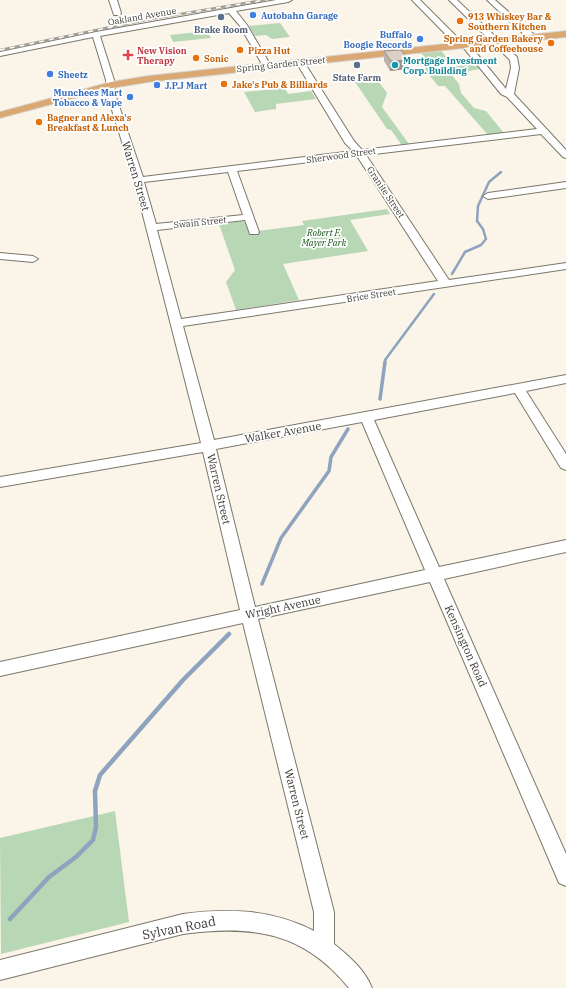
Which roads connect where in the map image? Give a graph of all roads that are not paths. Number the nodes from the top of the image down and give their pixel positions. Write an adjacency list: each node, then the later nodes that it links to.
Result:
1 (113, 0): 7 (street)
2 (288, 0): 6 (street, Oakland Avenue)
3 (416, 0): 12 (street)
4 (453, 0): 11 (street)
5 (491, 0): 10 (street)
6 (231, 10): 8 (street, Oakland Avenue); 15 (street)
7 (117, 13)
8 (96, 34): 13 (street, Oakland Avenue); 16 (street, Warren Street)
9 (566, 34): 10 (main road, Spring Garden Street)
10 (533, 38): 11 (main road, Spring Garden Street)
11 (496, 41): 12 (main road, Spring Garden Street); 17 (street)
12 (463, 45): 14 (main road, Spring Garden Street); 17 (street)
13 (0, 54)
14 (300, 62): 15 (main road, Spring Garden Street); 20 (street, Granite Street)
15 (267, 66): 16 (main road, Spring Garden Street)
16 (110, 85): 18 (main road, Spring Garden Street); 23 (street, Warren Street)
17 (510, 95): 19 (street)
18 (0, 115)
19 (544, 131): 20 (street, Sherwood Street); 21 (street)
20 (358, 153): 22 (street, Sherwood Street); 32 (street, Granite Street)
21 (566, 155)
22 (232, 169): 23 (street, Sherwood Street); 26 (street)
23 (139, 180): 27 (street, Warren Street)
24 (566, 186): 25 (street)
25 (488, 196)
26 (249, 217): 27 (street, Swain Street); 28 (street)
27 (152, 228): 33 (street, Warren Street)
28 (254, 232)
29 (0, 256): 30 (street)
30 (33, 259)
31 (566, 266): 32 (street, Brice Street)
32 (445, 284): 33 (street, Brice Street)
33 (177, 323): 37 (street, Warren Street)
34 (566, 379): 35 (street, Walker Avenue)
35 (518, 388): 36 (street, Walker Avenue); 38 (street)
36 (366, 416): 37 (street, Walker Avenue); 41 (street, Kensington Road)
37 (209, 446): 39 (street, Walker Avenue); 42 (street, Warren Street)
38 (566, 465)
39 (0, 482)
40 (566, 546): 41 (street, Wright Avenue)
41 (435, 574): 42 (street, Wright Avenue); 44 (street, Kensington Road)
42 (249, 614): 43 (street, Wright Avenue); 45 (street, Warren Street)
43 (0, 669)
44 (566, 876)
45 (324, 949): 46 (street, Sylvan Road); 47 (street, Sylvan Road)
46 (0, 970)
47 (362, 988)

